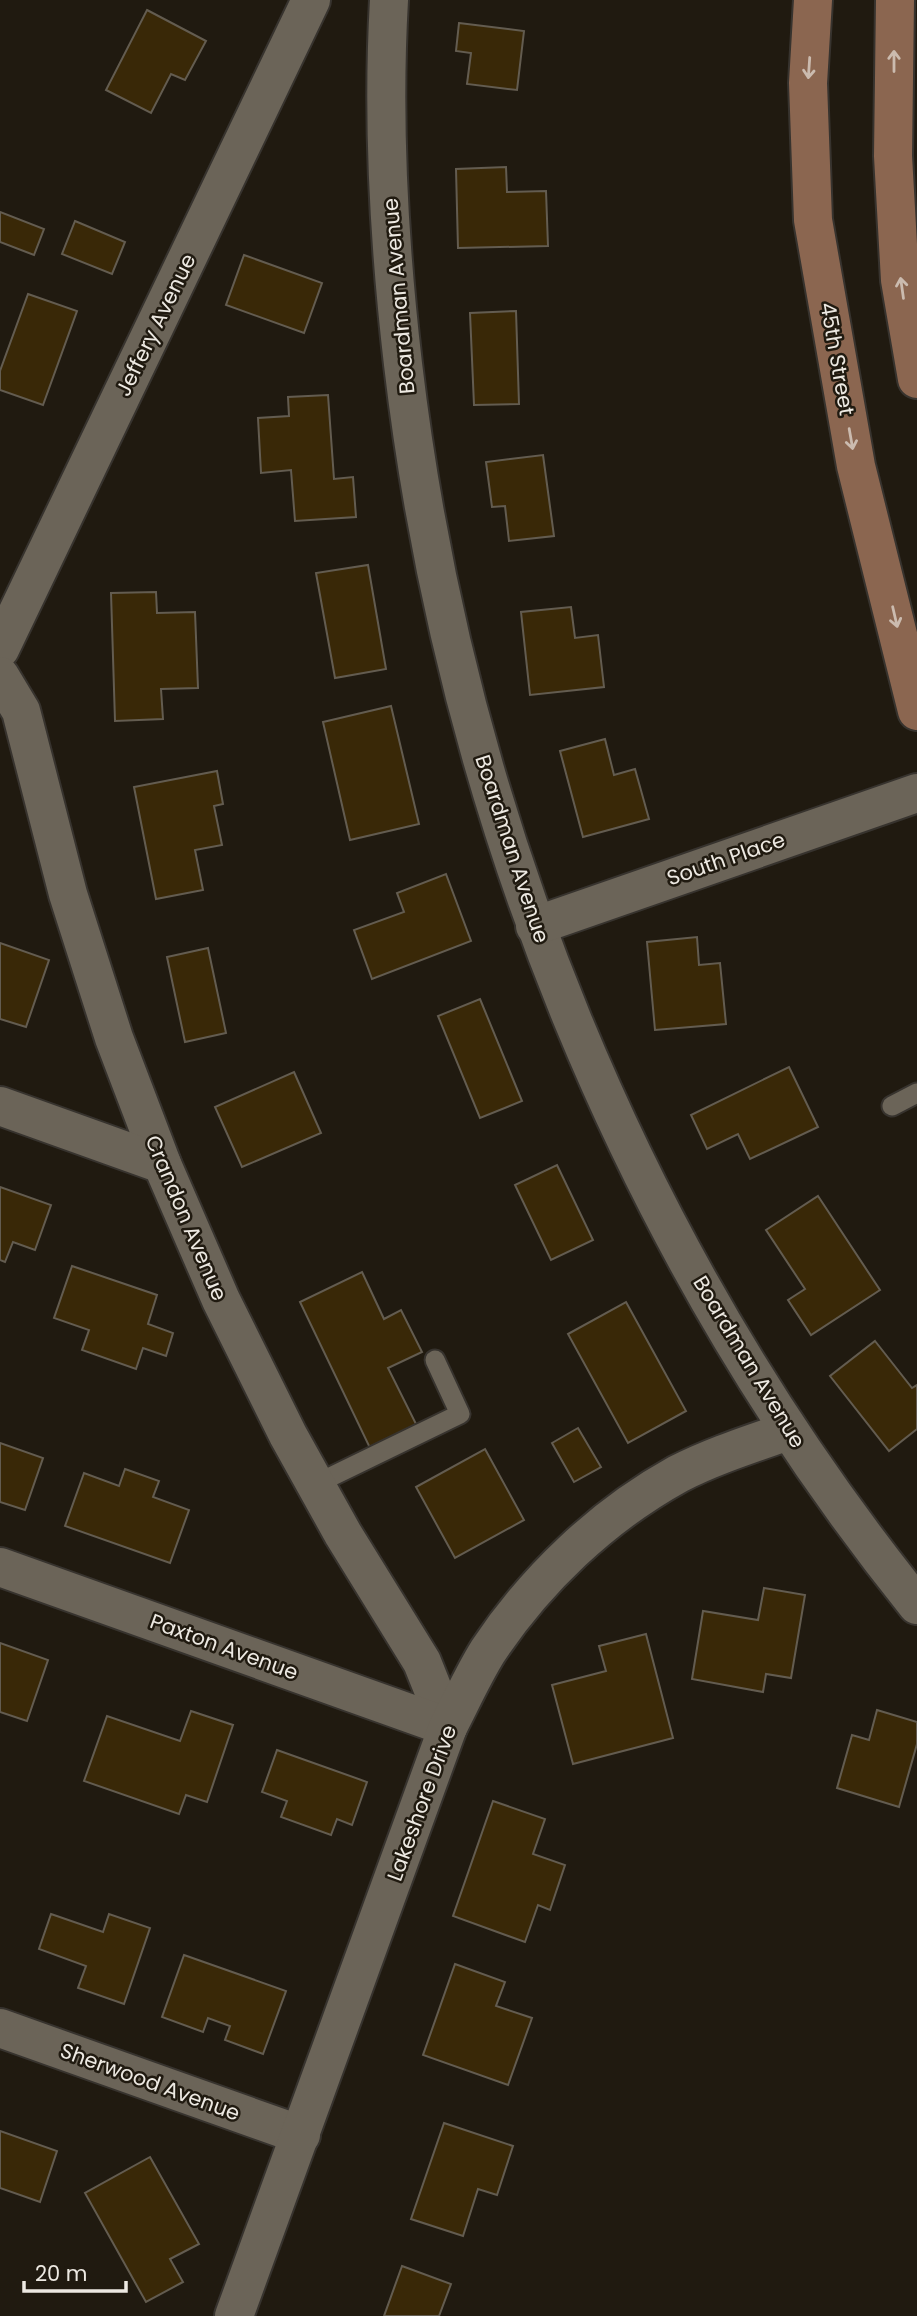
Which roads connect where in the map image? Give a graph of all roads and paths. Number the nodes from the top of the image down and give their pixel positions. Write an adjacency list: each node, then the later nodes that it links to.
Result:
1 (311, 0): 6 (street, Jeffery Avenue)
2 (389, 0): 10 (street, Boardman Avenue)
3 (813, 0): 8 (main road, 45th Street, one-way to 8)
4 (895, 0): 5 (main road, one-way to 4)
5 (917, 379)
6 (0, 649)
7 (0, 676): 14 (street, Crandon Avenue)
8 (917, 711)
9 (917, 793): 10 (street, South Place)
10 (535, 926): 16 (street, Boardman Avenue)
11 (917, 1093): 13 (lane)
12 (0, 1106): 14 (street)
13 (892, 1106)
14 (162, 1164): 17 (street, Crandon Avenue)
15 (435, 1360): 17 (lane)
16 (788, 1431): 19 (street, Boardman Avenue); 20 (street, Lakeshore Drive)
17 (316, 1484): 20 (street, Crandon Avenue)
18 (0, 1567): 20 (street, Paxton Avenue)
19 (917, 1605)
20 (448, 1727): 22 (street, Lakeshore Drive)
21 (0, 2028): 22 (street, Sherwood Avenue)
22 (301, 2135): 23 (street, Lakeshore Drive)
23 (234, 2316)

